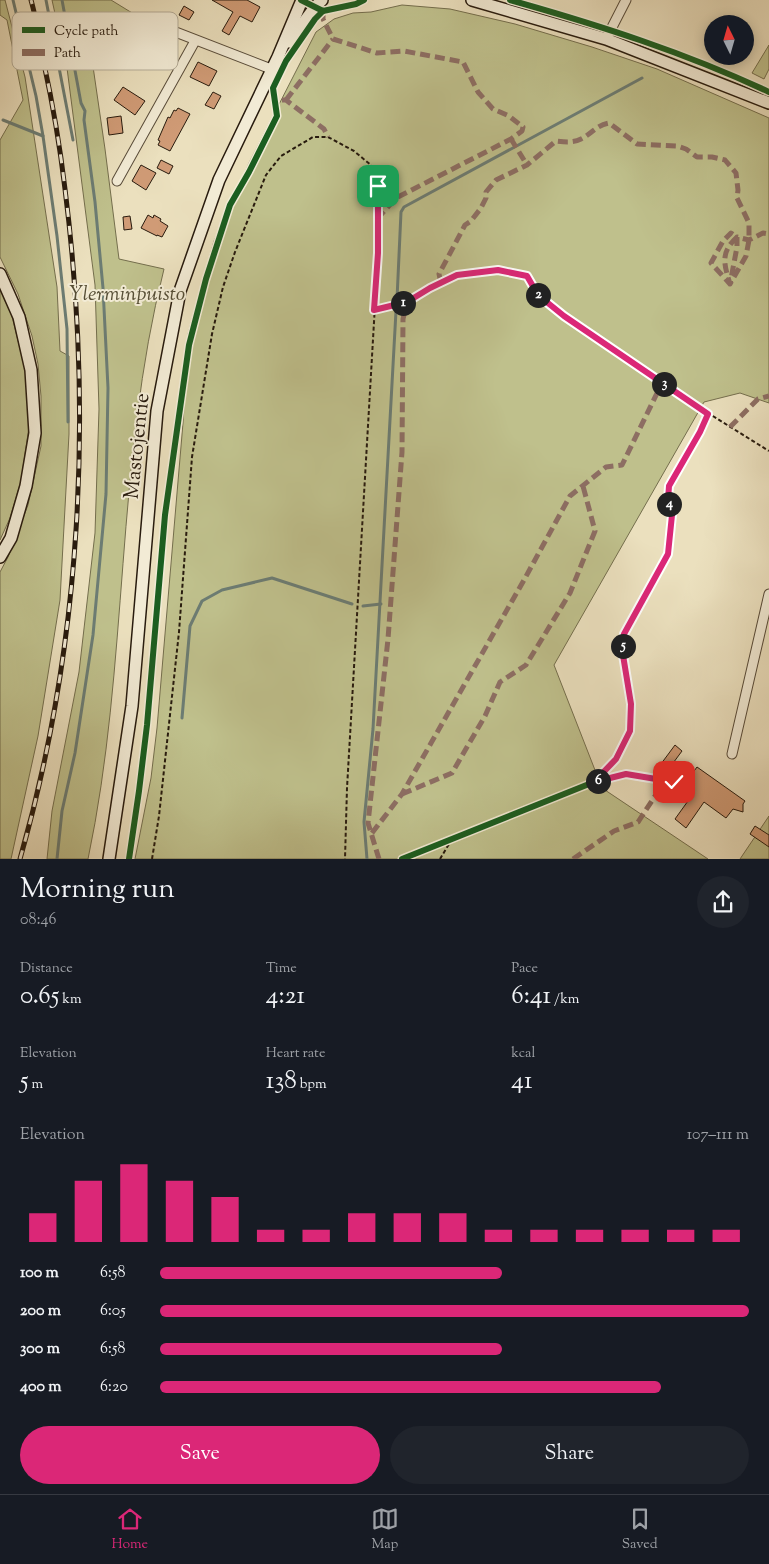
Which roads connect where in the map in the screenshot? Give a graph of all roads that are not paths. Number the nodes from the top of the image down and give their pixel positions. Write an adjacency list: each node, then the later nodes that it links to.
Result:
1 (302, 0): 8 (main road, Mastojentie)
2 (322, 0): 8 (main road, Mastojentie)
3 (472, 0): 6 (main road)
4 (626, 0): 6 (street)
5 (178, 34): 7 (street)
6 (606, 39): 10 (main road)
7 (195, 41): 9 (street); 11 (street)
8 (278, 57): 9 (main road, Mastojentie)
9 (271, 69): 16 (main road, Mastojentie)
10 (769, 104)
11 (116, 182)
12 (0, 274): 13 (main road)
13 (0, 557)
14 (769, 594): 15 (street)
15 (732, 754)
16 (109, 859)

